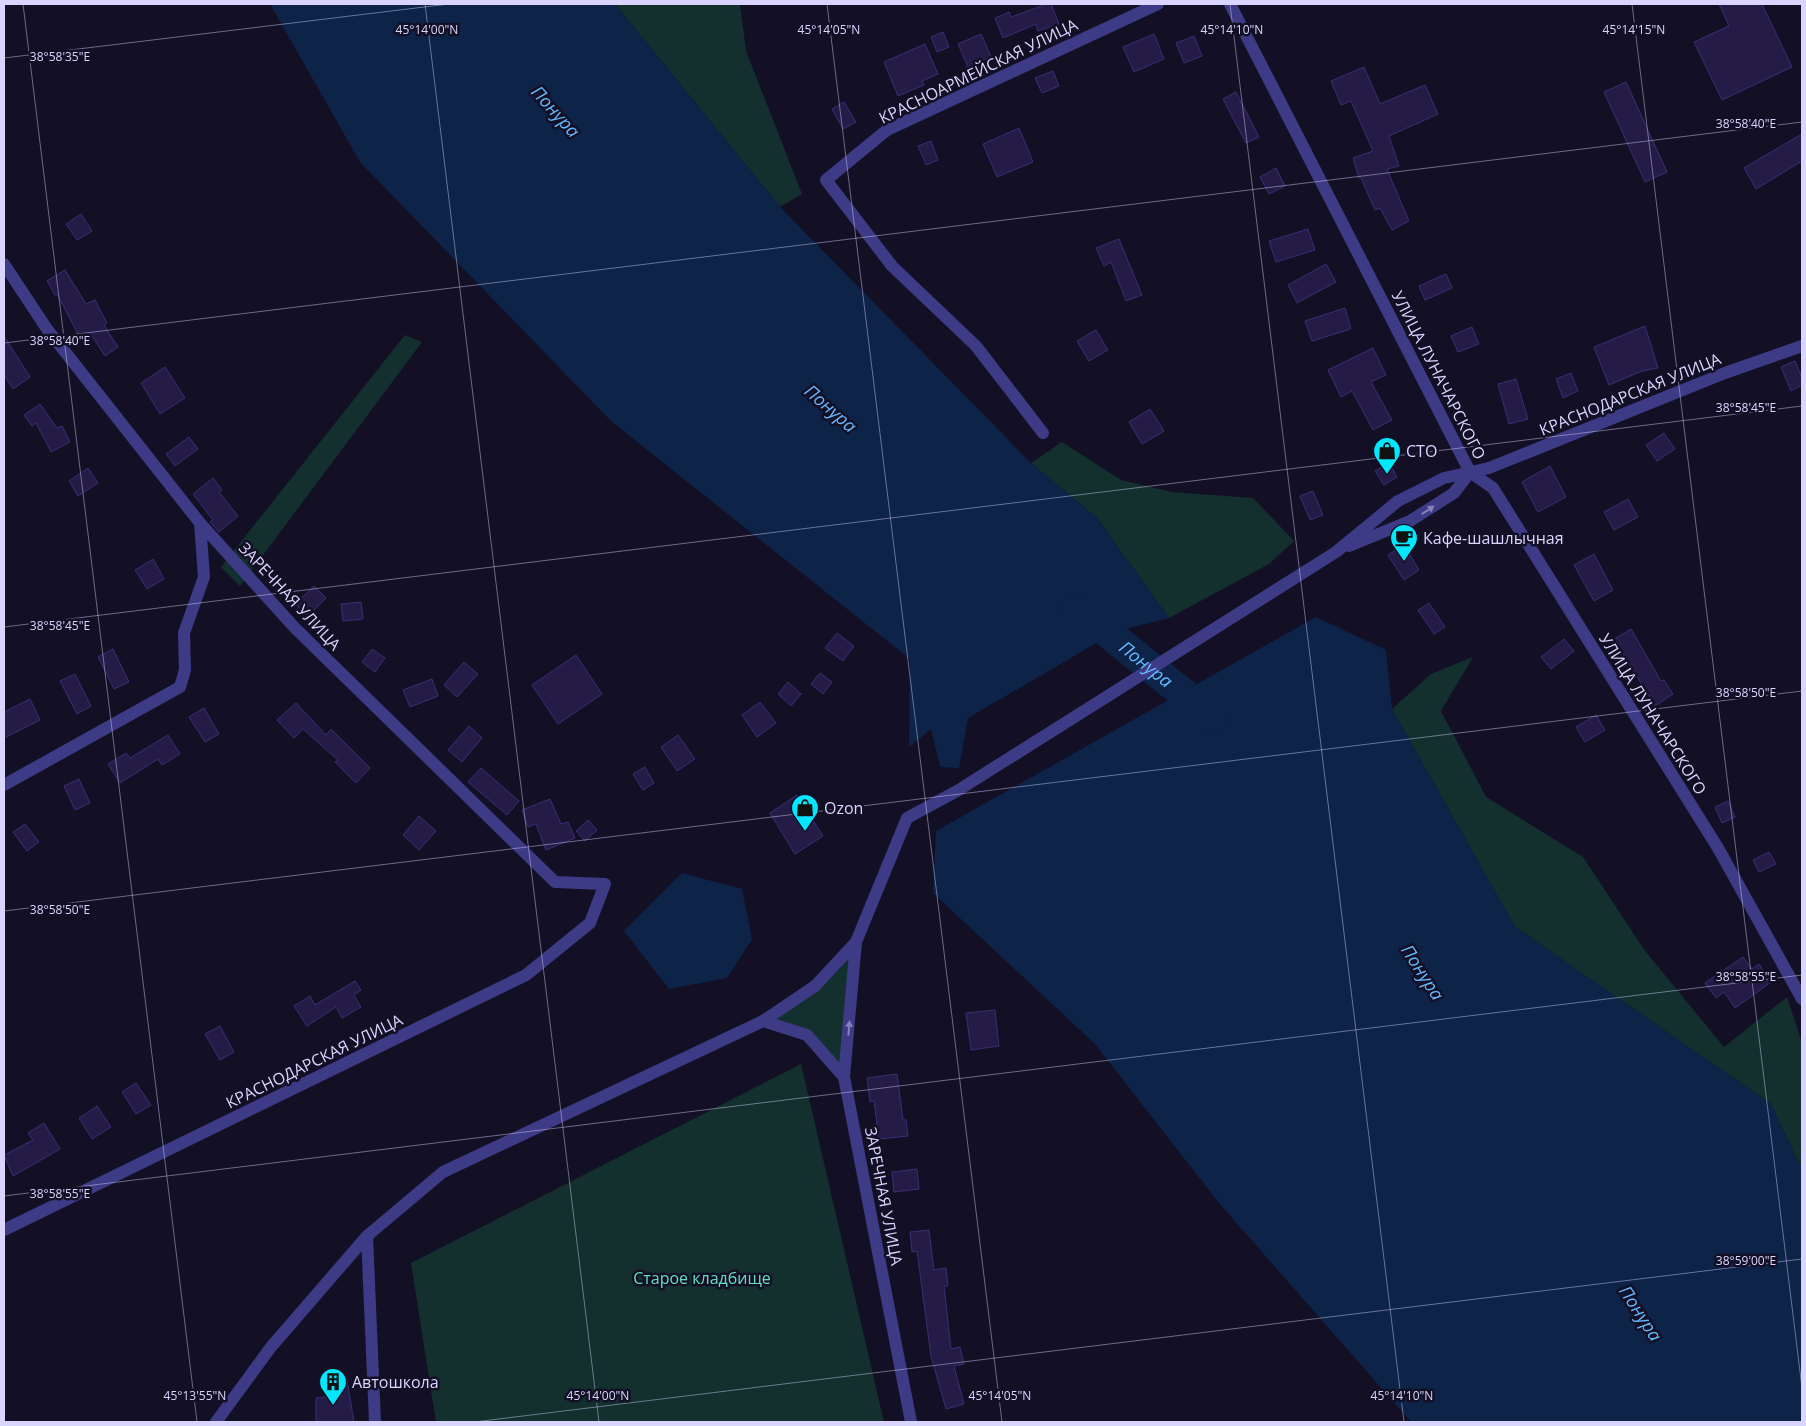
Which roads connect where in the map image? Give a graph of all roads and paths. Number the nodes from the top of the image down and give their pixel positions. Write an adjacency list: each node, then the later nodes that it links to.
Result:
1 (1158, 4): 5 (street, КРАСНОАРМЕЙСКАЯ УЛИЦА)
2 (1230, 4): 6 (street, УЛИЦА ЛУНАЧАРСКОГО)
3 (4, 264): 7 (street, ЗАРЕЧНАЯ УЛИЦА)
4 (1802, 346): 6 (street, КРАСНОДАРСКАЯ УЛИЦА)
5 (1043, 433)
6 (1470, 472): 8 (street, КРАСНОДАРСКАЯ УЛИЦА); 8 (street, one-way to 6); 12 (street, УЛИЦА ЛУНАЧАРСКОГО)
7 (200, 523): 9 (street); 10 (street, ЗАРЕЧНАЯ УЛИЦА)
8 (1336, 552): 11 (street)
9 (4, 785)
10 (605, 884): 15 (street, КРАСНОДАРСКАЯ УЛИЦА)
11 (856, 942): 13 (street); 14 (street, one-way to 11)
12 (1802, 999)
13 (763, 1021): 14 (street, ЗАРЕЧНАЯ УЛИЦА); 16 (street)
14 (844, 1077): 19 (street, ЗАРЕЧНАЯ УЛИЦА)
15 (4, 1230)
16 (367, 1236): 17 (street); 18 (street)
17 (216, 1422)
18 (375, 1422)
19 (910, 1422)

